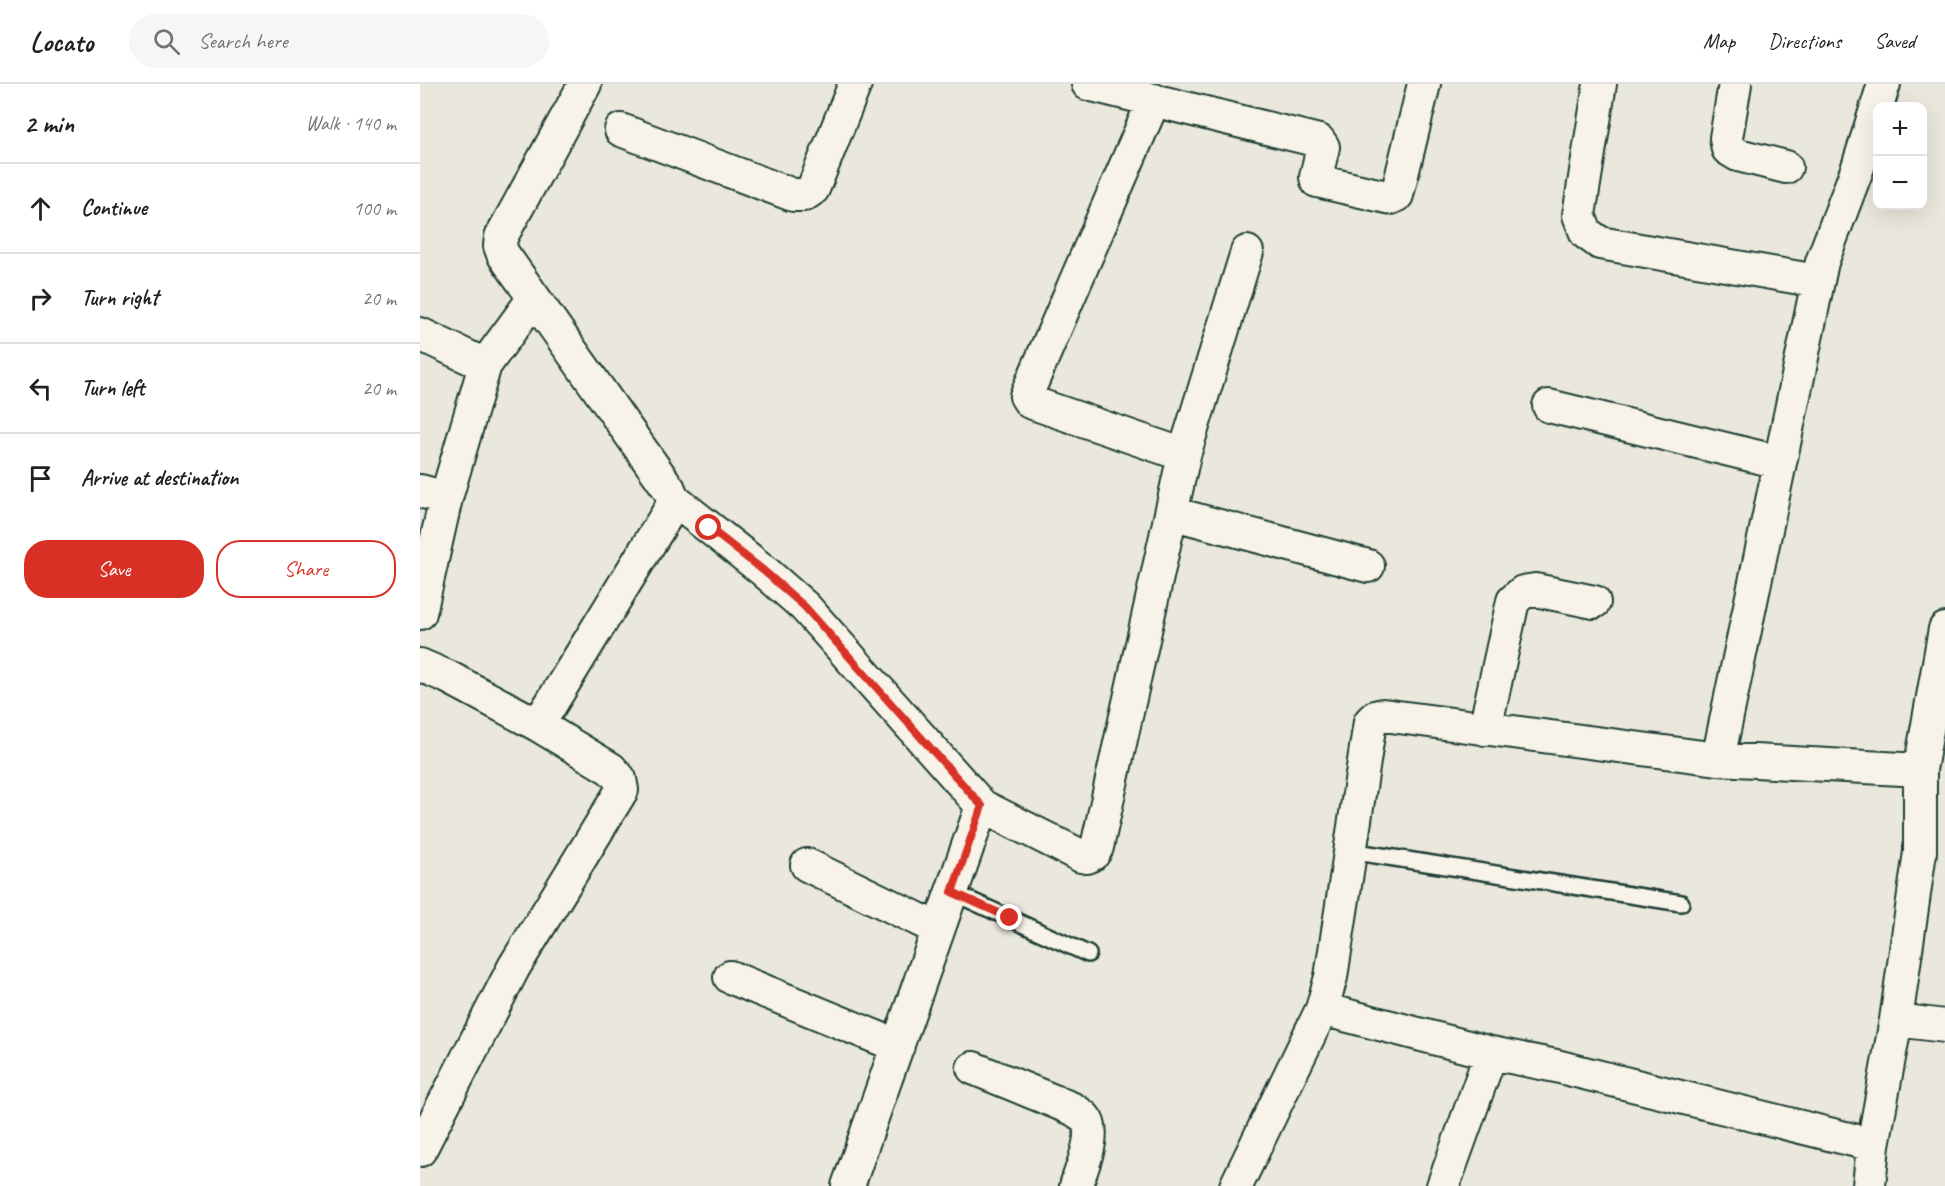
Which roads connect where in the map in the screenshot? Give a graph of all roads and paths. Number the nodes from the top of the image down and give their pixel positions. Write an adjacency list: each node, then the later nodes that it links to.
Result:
1 (585, 84): 13 (street)
2 (855, 84): 9 (street)
3 (1088, 84): 8 (street)
4 (1424, 84): 8 (street)
5 (1600, 84): 12 (street)
6 (1735, 84): 10 (street)
7 (1884, 84): 12 (street)
8 (1154, 100): 17 (street)
9 (621, 130)
10 (1786, 167)
11 (1247, 252): 17 (street)
12 (1817, 281): 18 (street)
13 (534, 298): 15 (street); 20 (street)
14 (420, 334): 15 (street)
15 (485, 365): 19 (street)
16 (1549, 406): 18 (street)
17 (1184, 456): 21 (street)
18 (1779, 462): 29 (street)
19 (433, 495): 24 (street)
20 (673, 499): 27 (street); 31 (street)
21 (1171, 513): 22 (street); 31 (street)
22 (1368, 566)
23 (1594, 602): 28 (street)
24 (420, 613)
25 (1945, 629): 30 (street)
26 (420, 665): 27 (street)
27 (538, 725): 47 (street)
28 (1485, 729): 29 (street); 32 (street)
29 (1718, 759): 30 (street)
30 (1920, 770): 33 (street)
31 (982, 806): 35 (street)
32 (1350, 851): 36 (lane); 40 (street)
33 (1932, 851): 41 (street)
34 (807, 865): 37 (street)
35 (952, 892): 37 (street); 38 (lane)
36 (1681, 903)
37 (938, 929): 43 (street)
38 (1088, 954)
39 (730, 977): 43 (street)
40 (1322, 1009): 44 (street); 50 (street)
41 (1896, 1020): 42 (street); 46 (street)
42 (1945, 1026)
43 (898, 1046): 48 (street)
44 (1491, 1053): 46 (street); 51 (street)
45 (973, 1068): 49 (street)
46 (1873, 1145): 52 (street)
47 (420, 1150)
48 (848, 1186)
49 (1076, 1186)
50 (1236, 1186)
51 (1443, 1186)
52 (1869, 1186)

